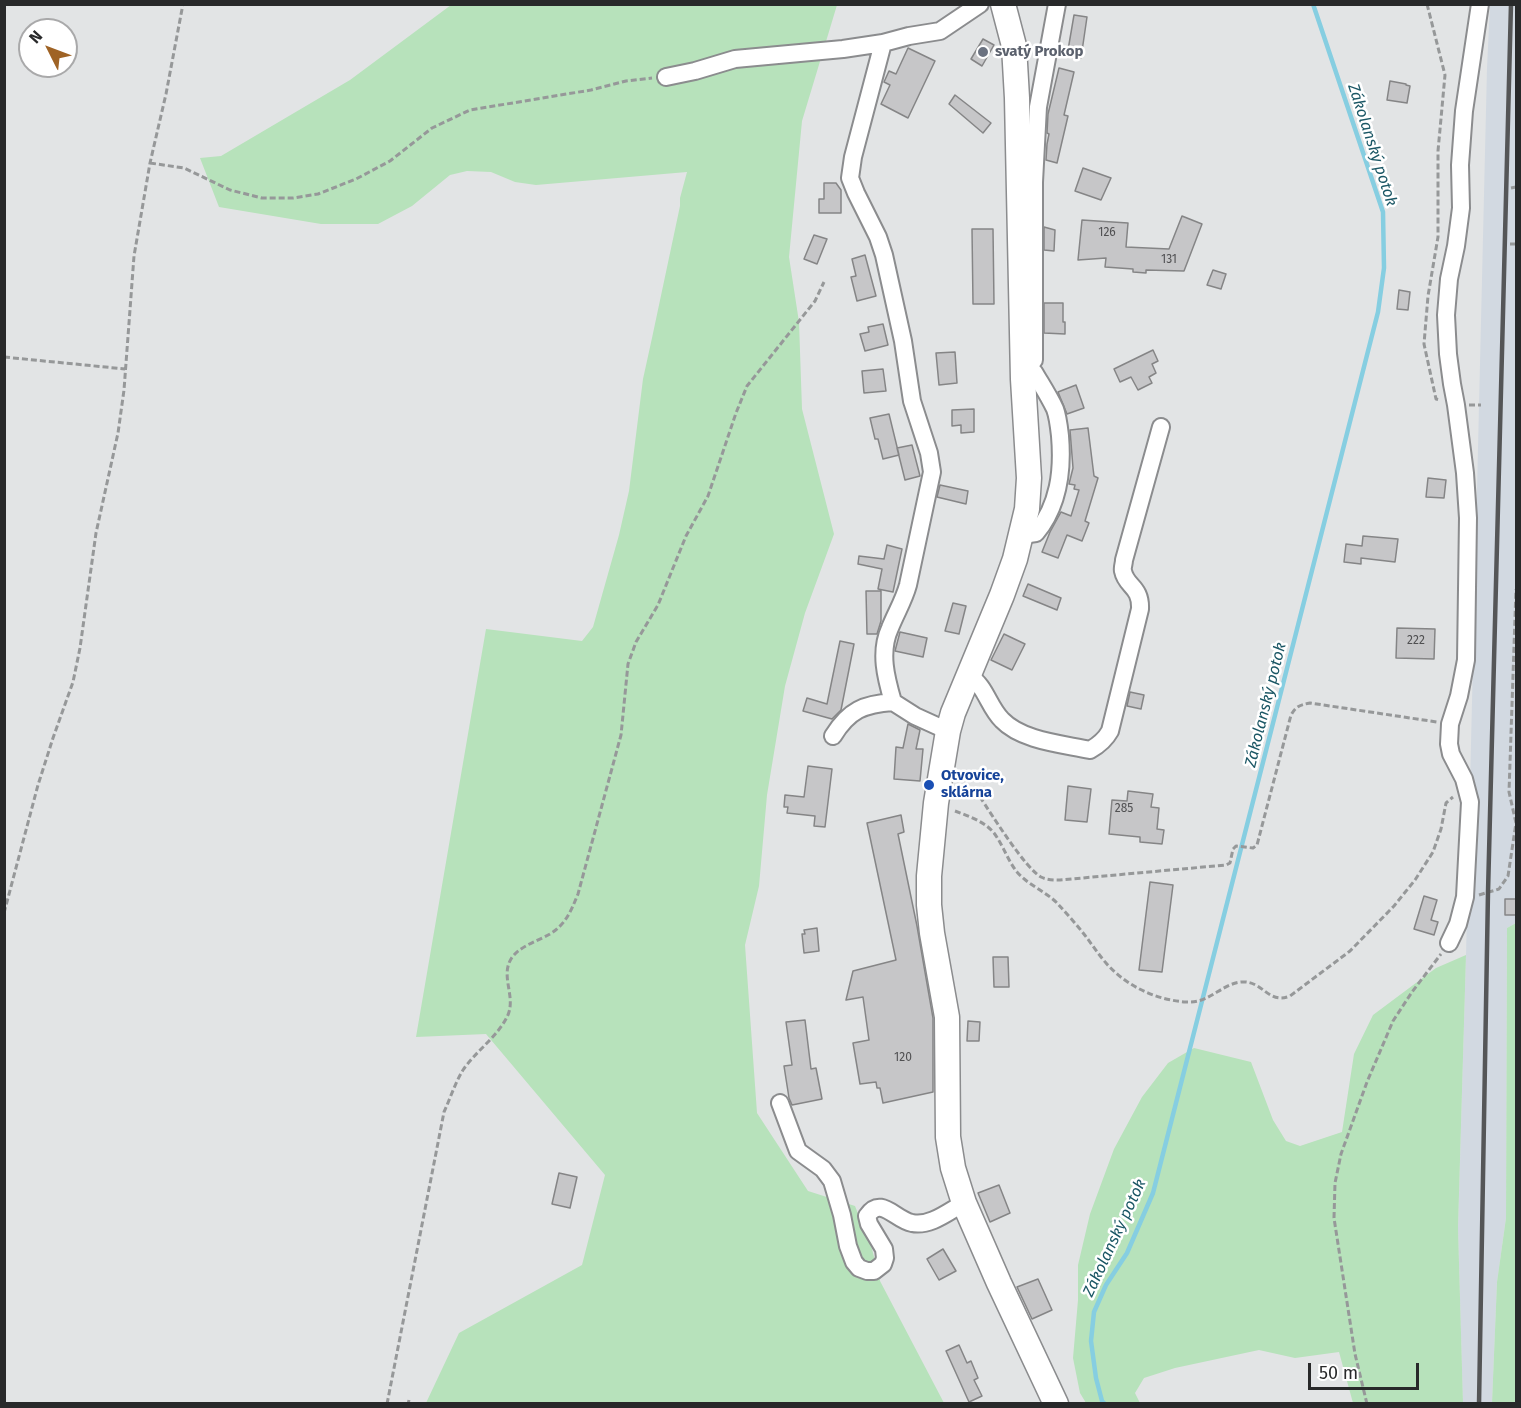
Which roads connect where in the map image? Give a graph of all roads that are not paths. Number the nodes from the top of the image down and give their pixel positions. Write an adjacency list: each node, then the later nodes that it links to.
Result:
1 (980, 4): 5 (street)
2 (1003, 4): 7 (main road)
3 (1057, 4): 7 (street)
4 (1480, 4): 14 (street)
5 (883, 43): 6 (street); 11 (street)
6 (666, 77)
7 (1029, 375): 9 (main road); 9 (street)
8 (1161, 428): 10 (street)
9 (1022, 535): 10 (main road)
10 (969, 676): 12 (main road)
11 (893, 702): 12 (street); 13 (street)
12 (948, 731): 16 (main road)
13 (833, 736)
14 (1449, 943)
15 (780, 1103): 16 (street)
16 (964, 1203): 17 (main road)
17 (1056, 1404)

